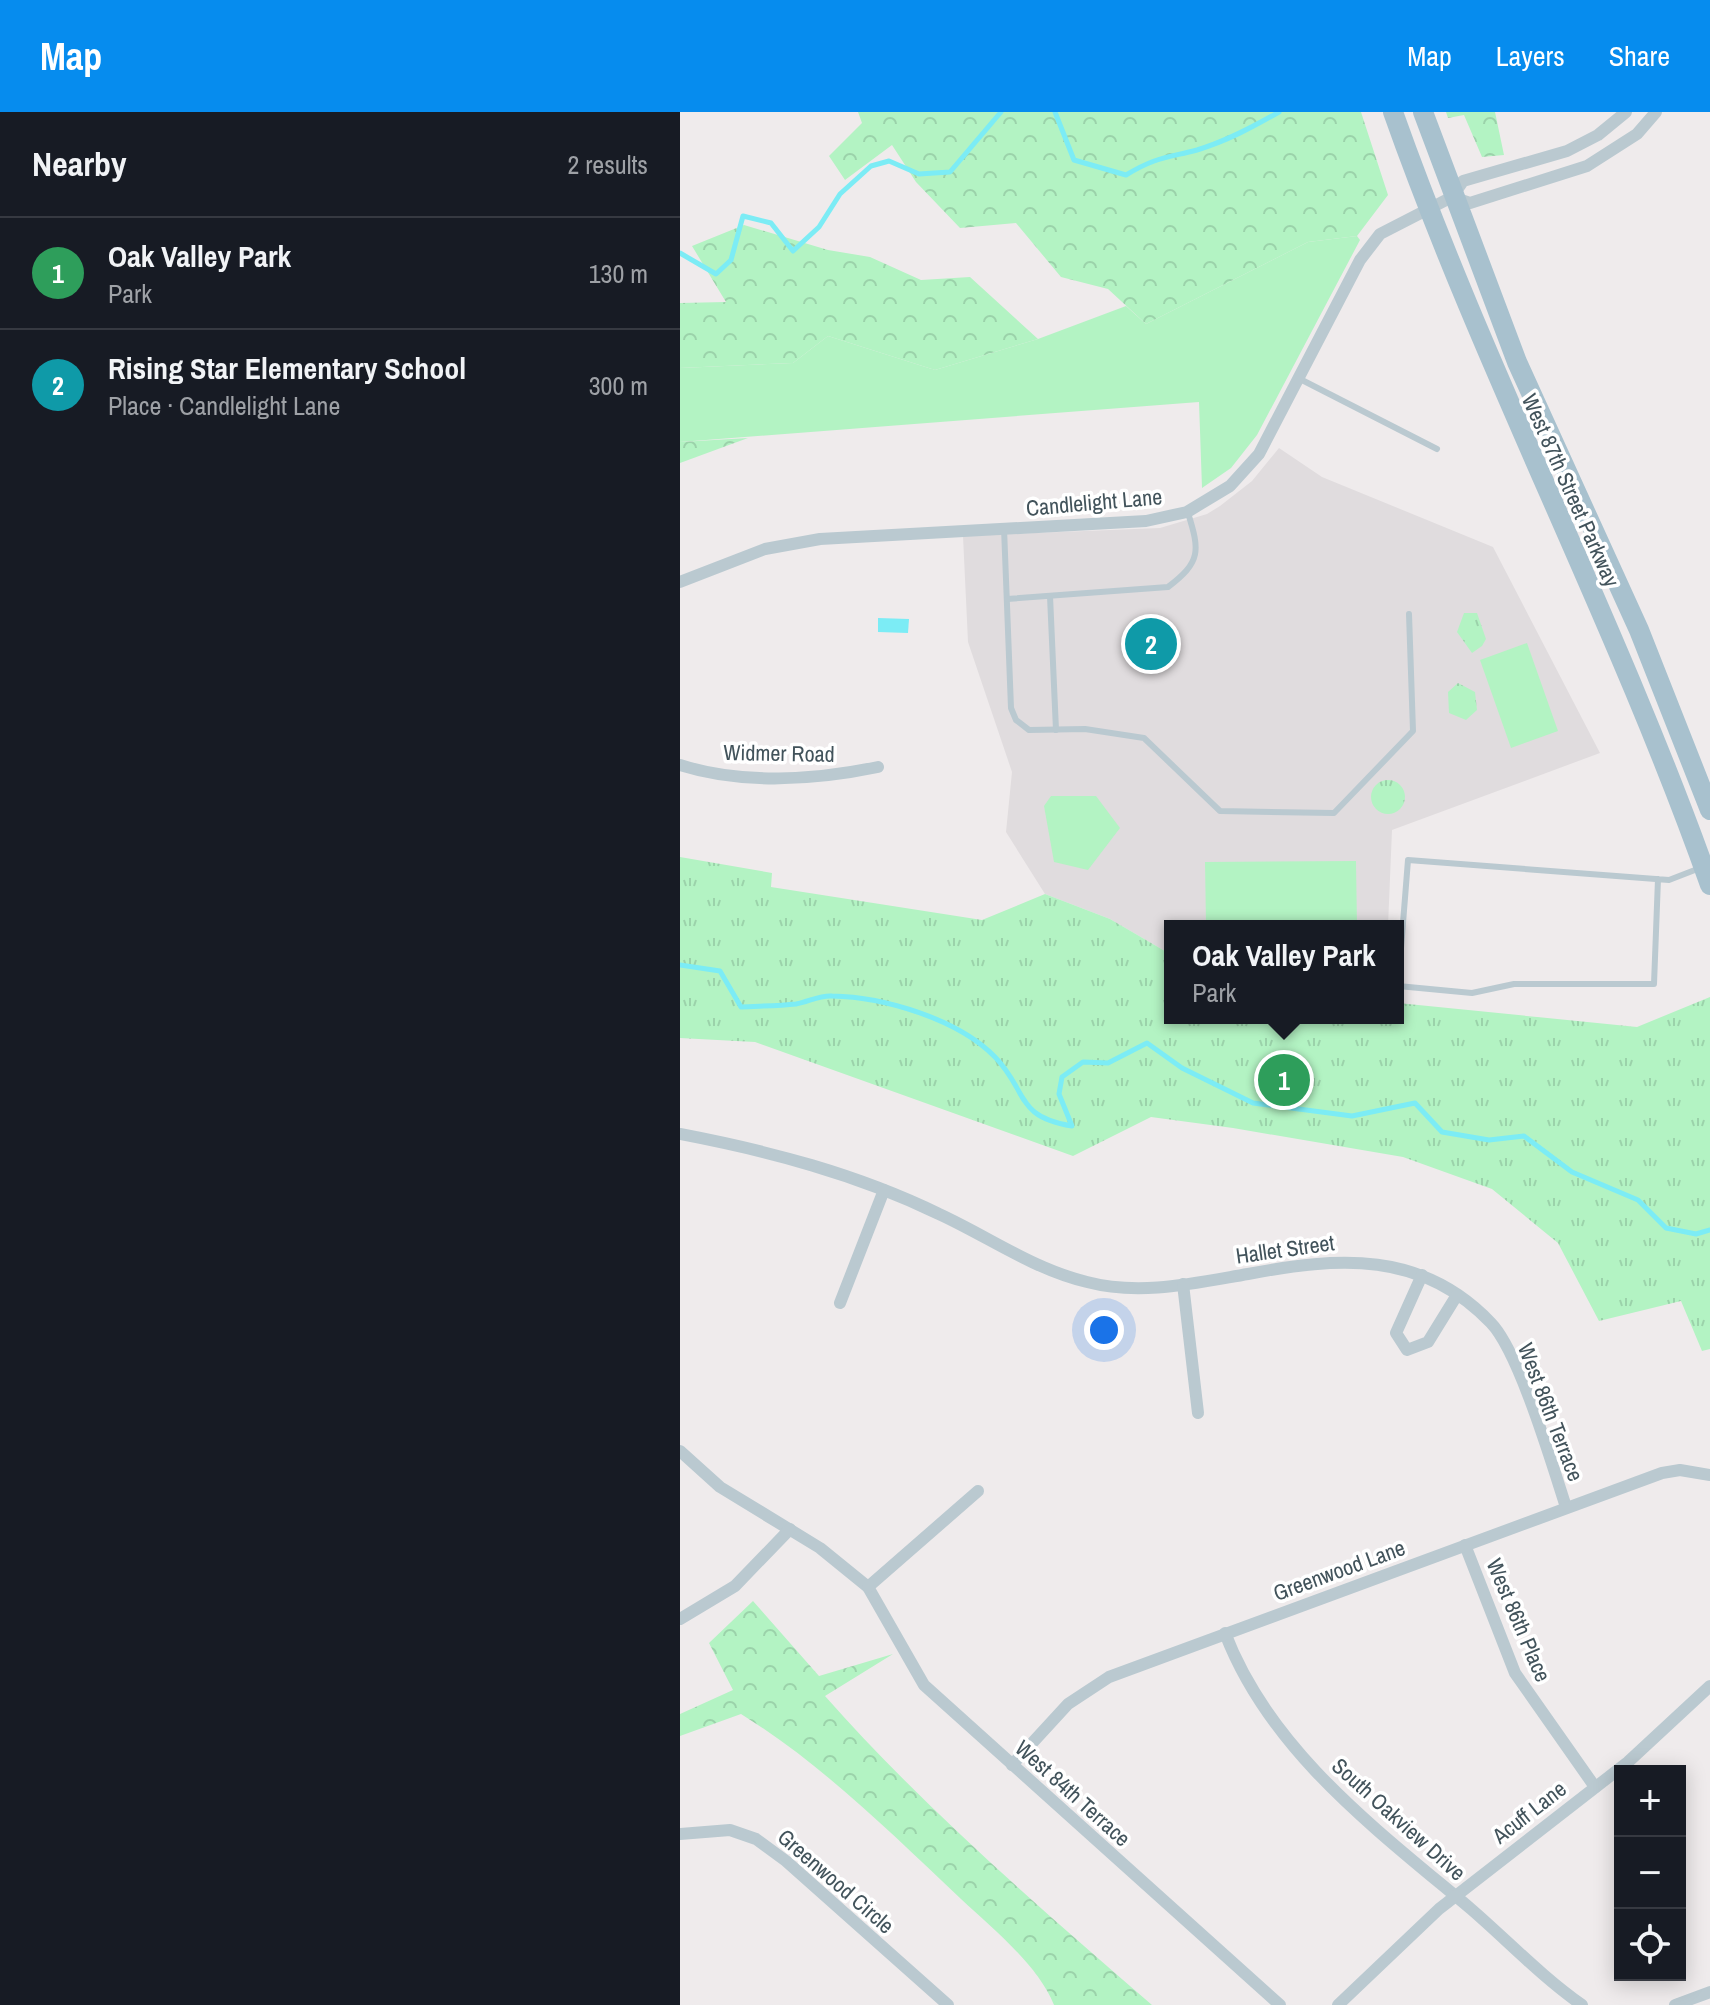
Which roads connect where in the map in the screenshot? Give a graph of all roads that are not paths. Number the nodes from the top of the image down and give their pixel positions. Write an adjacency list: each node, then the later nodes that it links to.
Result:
1 (1393, 112): 8 (main road, West 87th Street Parkway)
2 (1423, 112): 7 (main road, West 87th Street Parkway)
3 (1626, 112): 5 (street, Candlelight Lane)
4 (1656, 112): 6 (street, Candlelight Lane)
5 (1598, 135): 6 (street); 7 (street, Candlelight Lane)
6 (1610, 154): 7 (street, Candlelight Lane)
7 (1452, 197): 8 (street, Candlelight Lane); 20 (main road, West 87th Street Parkway)
8 (1429, 209): 9 (street, Candlelight Lane); 21 (main road, West 87th Street Parkway)
9 (1298, 378): 10 (lane); 11 (street, Candlelight Lane)
10 (1437, 449)
11 (1187, 512): 12 (street, Candlelight Lane); 14 (lane)
12 (1004, 528): 13 (street, Candlelight Lane); 15 (lane)
13 (680, 582)
14 (1050, 596): 15 (lane); 17 (lane)
15 (1007, 599): 17 (lane)
16 (1409, 614): 17 (lane)
17 (1056, 730)
18 (680, 765): 19 (street, Widmer Road)
19 (878, 767)
20 (1710, 810)
21 (1708, 872): 22 (lane)
22 (1658, 879): 23 (lane); 24 (lane)
23 (1403, 920)
24 (1404, 987)
25 (680, 1134): 26 (street, Hallet Street)
26 (884, 1190): 28 (street, Hallet Street); 30 (street)
27 (1422, 1275): 28 (street, Hallet Street); 29 (street, West 86th Terrace); 29 (street)
28 (1183, 1284): 31 (street)
29 (1457, 1295): 35 (street, West 86th Terrace)
30 (840, 1303)
31 (1198, 1413)
32 (680, 1451): 36 (street, West 84th Terrace)
33 (1710, 1475): 35 (street, Greenwood Lane)
34 (978, 1491): 38 (street)
35 (1566, 1507): 37 (street, Greenwood Lane)
36 (790, 1529): 38 (street, West 84th Terrace); 39 (street)
37 (1465, 1545): 40 (street, Greenwood Lane); 43 (street, West 86th Place)
38 (868, 1587): 42 (street, West 84th Terrace)
39 (680, 1619)
40 (1225, 1633): 42 (street, Greenwood Lane); 45 (street, South Oakview Drive)
41 (1710, 1686): 43 (street, Acuff Lane)
42 (1012, 1765): 48 (street, West 84th Terrace)
43 (1595, 1787): 45 (street, Acuff Lane)
44 (680, 1834): 47 (street, Greenwood Circle)
45 (1455, 1897): 49 (street, Acuff Lane); 50 (street, South Oakview Drive)
46 (1710, 1992): 51 (street)
47 (948, 2005)
48 (1280, 2005)
49 (1338, 2005)
50 (1582, 2005)
51 (1675, 2005)

